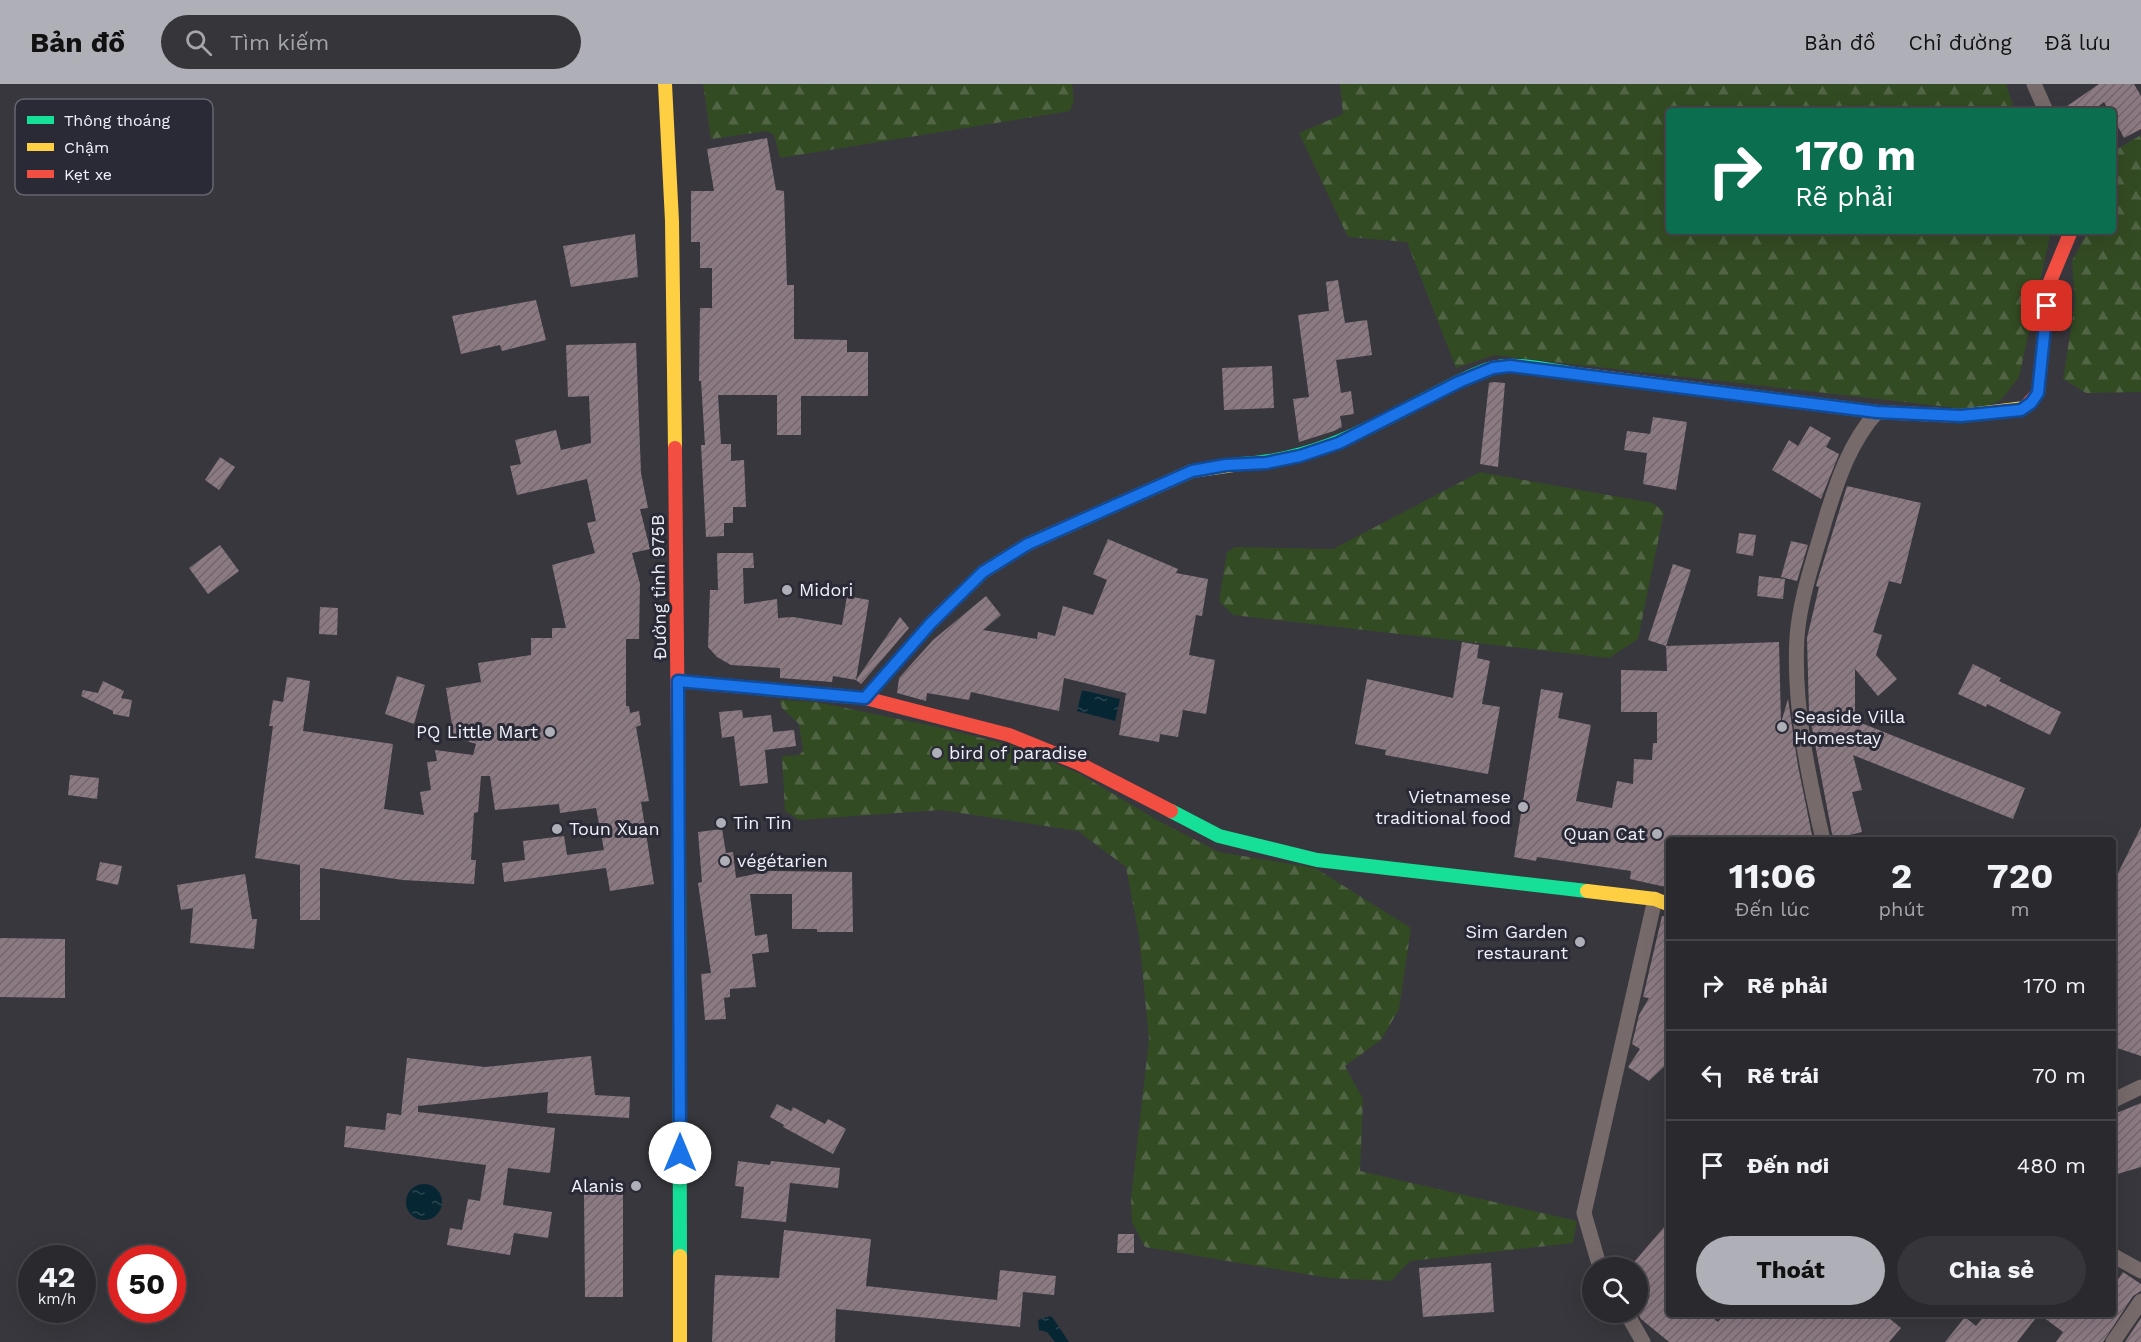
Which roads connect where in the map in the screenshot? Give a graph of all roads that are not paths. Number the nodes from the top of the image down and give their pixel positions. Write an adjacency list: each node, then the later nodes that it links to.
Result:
1 (665, 84): 6 (street, Đường tỉnh 975B)
2 (2034, 84): 3 (street)
3 (2045, 108)
4 (2070, 234): 5 (street)
5 (1877, 412): 7 (street); 8 (street)
6 (678, 681): 7 (street); 17 (street, Đường tỉnh 975B)
7 (865, 698): 9 (street)
8 (1822, 837)
9 (1662, 902): 12 (street)
10 (2141, 1088): 11 (street)
11 (2116, 1099)
12 (1597, 1257)
13 (2116, 1257): 14 (street)
14 (2141, 1272)
15 (2141, 1300): 19 (street)
16 (1632, 1323): 18 (street)
17 (680, 1342)
18 (1642, 1342)
19 (2113, 1342)

